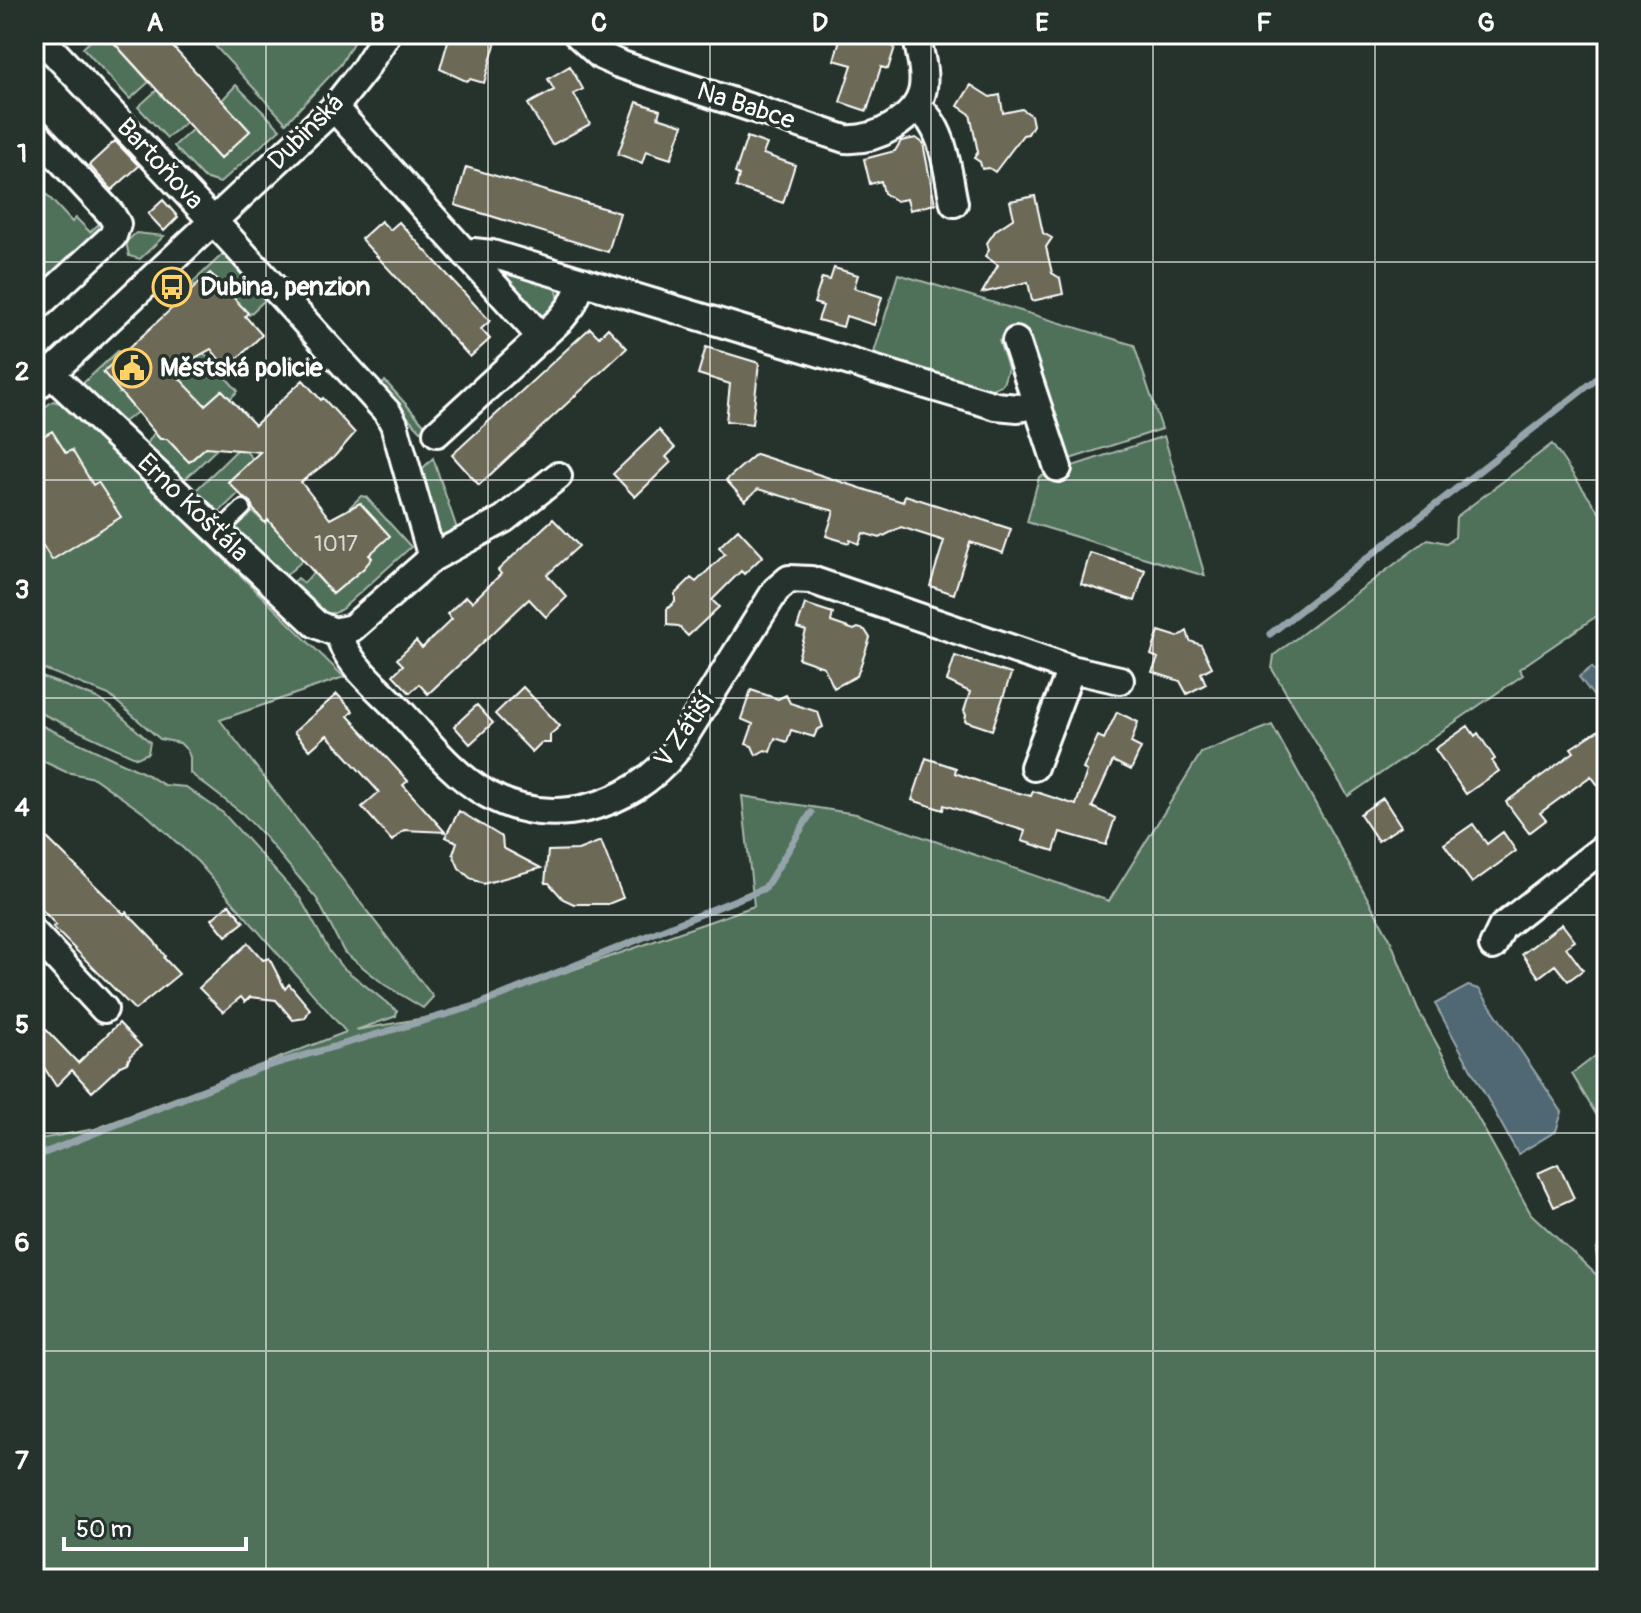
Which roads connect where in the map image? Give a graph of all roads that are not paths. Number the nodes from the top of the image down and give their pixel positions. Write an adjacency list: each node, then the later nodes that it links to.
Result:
1 (37, 34): 9 (street, Bartoňova)
2 (387, 34): 6 (street, Dubinská)
3 (577, 34): 5 (street, Na Babce)
4 (916, 34): 5 (street)
5 (917, 107): 8 (street)
6 (334, 108): 9 (street, Dubinská); 10 (street)
7 (34, 131): 12 (street)
8 (954, 203)
9 (214, 221): 15 (street, Bartoňova); 22 (street)
10 (467, 254): 11 (street); 13 (street)
11 (583, 281): 13 (street); 16 (street)
12 (34, 309)
13 (541, 337): 17 (street)
14 (1016, 341): 16 (street)
15 (43, 381): 21 (street, Erno Košťála)
16 (1037, 405): 18 (street)
17 (437, 433)
18 (1058, 468)
19 (558, 476): 22 (street)
20 (243, 508): 21 (lane)
21 (218, 532): 23 (street, Erno Košťála)
22 (432, 558): 23 (street)
23 (339, 632): 24 (street, V Zátiší)
24 (1071, 669): 25 (street, V Zátiší); 26 (street)
25 (1120, 680)
26 (1034, 767)
27 (1607, 845): 29 (street)
28 (34, 933): 30 (street)
29 (1493, 946)
30 (104, 1009)

